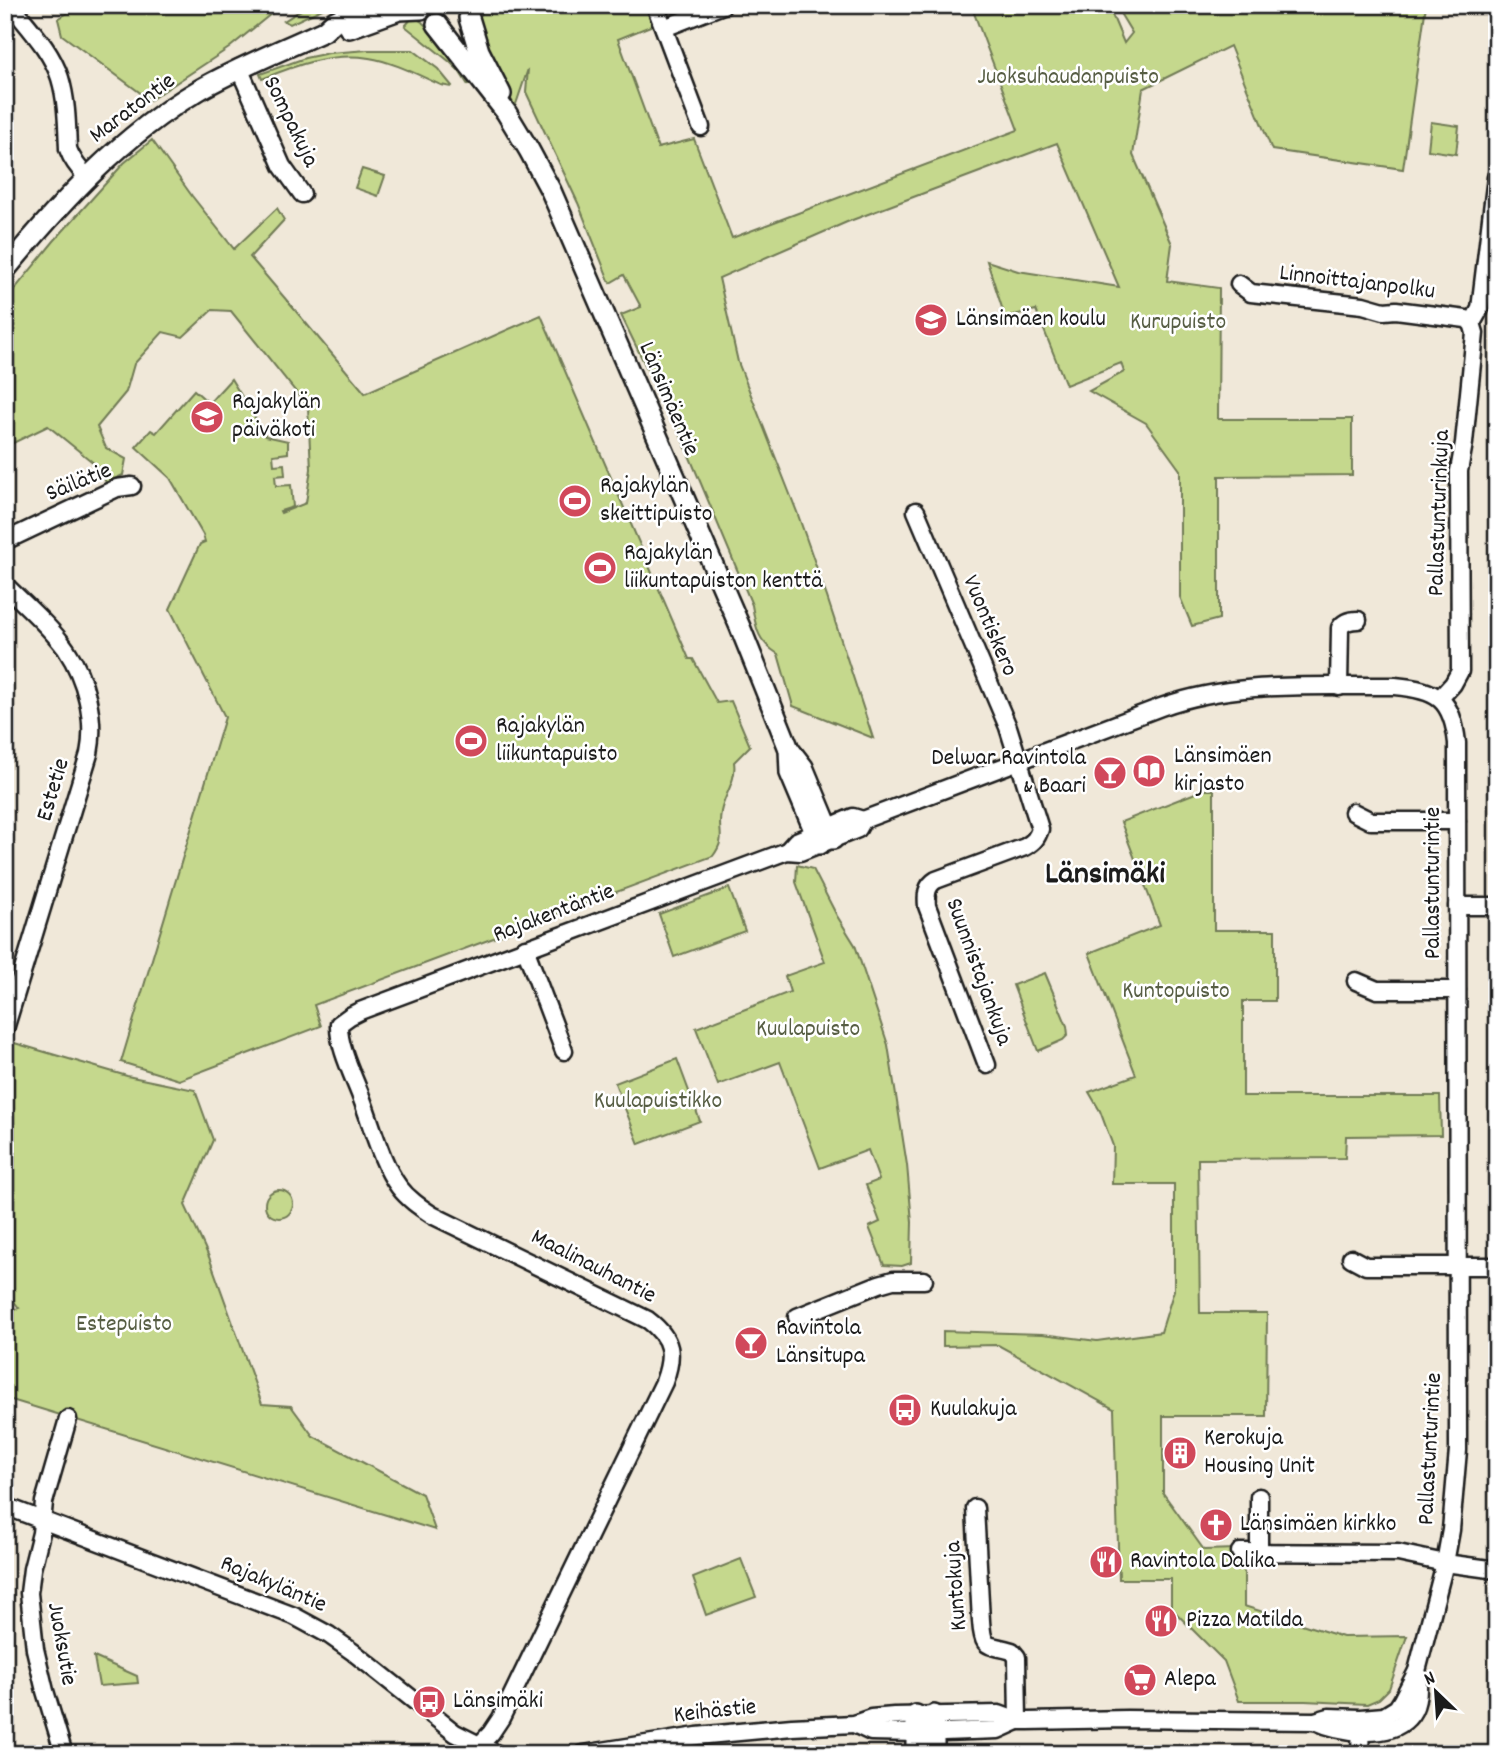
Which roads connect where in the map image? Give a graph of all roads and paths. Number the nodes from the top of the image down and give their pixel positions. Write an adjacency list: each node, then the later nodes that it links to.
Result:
1 (11, 5): 13 (street)
2 (371, 5): 9 (main road, Maratontie)
3 (655, 5): 8 (street)
4 (723, 5): 8 (street)
5 (421, 7): 7 (main road, Länsimäentie); 9 (main road, Maratontie)
6 (473, 12): 7 (main road); 11 (main road, Länsimäentie)
7 (437, 24): 11 (main road, Länsimäentie)
8 (664, 27): 12 (street)
9 (324, 31): 10 (main road, Maratontie)
10 (239, 68): 13 (main road, Maratontie); 15 (street, Sompakuja)
11 (506, 112): 29 (main road, Länsimäentie)
12 (701, 127)
13 (87, 177): 16 (main road, Maratontie)
14 (1496, 177): 18 (street, Pallastunturinkuja)
15 (302, 194)
16 (5, 270)
17 (1239, 284): 18 (street, Linnoittajanpolku)
18 (1472, 323): 25 (street, Pallastunturinkuja)
19 (132, 486): 21 (street, Säilätie)
20 (916, 511): 26 (street, Vuontiskero)
21 (5, 541)
22 (5, 585): 36 (street, Estetie)
23 (1358, 620): 24 (street)
24 (1339, 687): 25 (street); 26 (street)
25 (1440, 698): 28 (street, Pallastunturintie)
26 (1019, 760): 29 (street); 38 (street, Suunnistajankuja)
27 (1353, 813): 28 (street)
28 (1457, 821): 30 (street, Pallastunturintie)
29 (824, 836): 32 (street, Rajakentäntie)
30 (1457, 906): 31 (street); 34 (street, Pallastunturintie)
31 (1497, 906)
32 (525, 948): 35 (street, Rajakentäntie); 37 (street)
33 (1356, 981): 34 (street)
34 (1457, 990): 40 (street, Pallastunturintie)
35 (339, 1024): 56 (street, Maalinauhantie)
36 (5, 1029)
37 (564, 1051)
38 (986, 1065)
39 (1351, 1258): 40 (street)
40 (1458, 1266): 41 (street); 51 (street, Pallastunturintie)
41 (1497, 1266)
42 (924, 1280): 43 (street)
43 (797, 1317)
44 (68, 1419): 48 (street, Juoksutie)
45 (1259, 1497): 49 (street)
46 (5, 1506): 48 (street, Rajakyläntie)
47 (975, 1507): 53 (street, Kuntokuja)
48 (42, 1520): 56 (street, Rajakyläntie); 57 (street, Juoksutie)
49 (1259, 1551): 50 (street); 51 (street)
50 (1240, 1552)
51 (1445, 1563): 52 (street); 55 (street, Pallastunturintie)
52 (1497, 1570)
53 (1018, 1721): 54 (street, Pallastunturintie); 55 (street, Pallastunturintie)
54 (925, 1724): 59 (street, Keihästie); 60 (main road); 61 (main road)
55 (1361, 1725): 62 (street)
56 (475, 1750): 58 (street, Rajakyläntie)
57 (64, 1754)
58 (497, 1754)
59 (583, 1754)
60 (916, 1754)
61 (934, 1754)
62 (1360, 1754)

